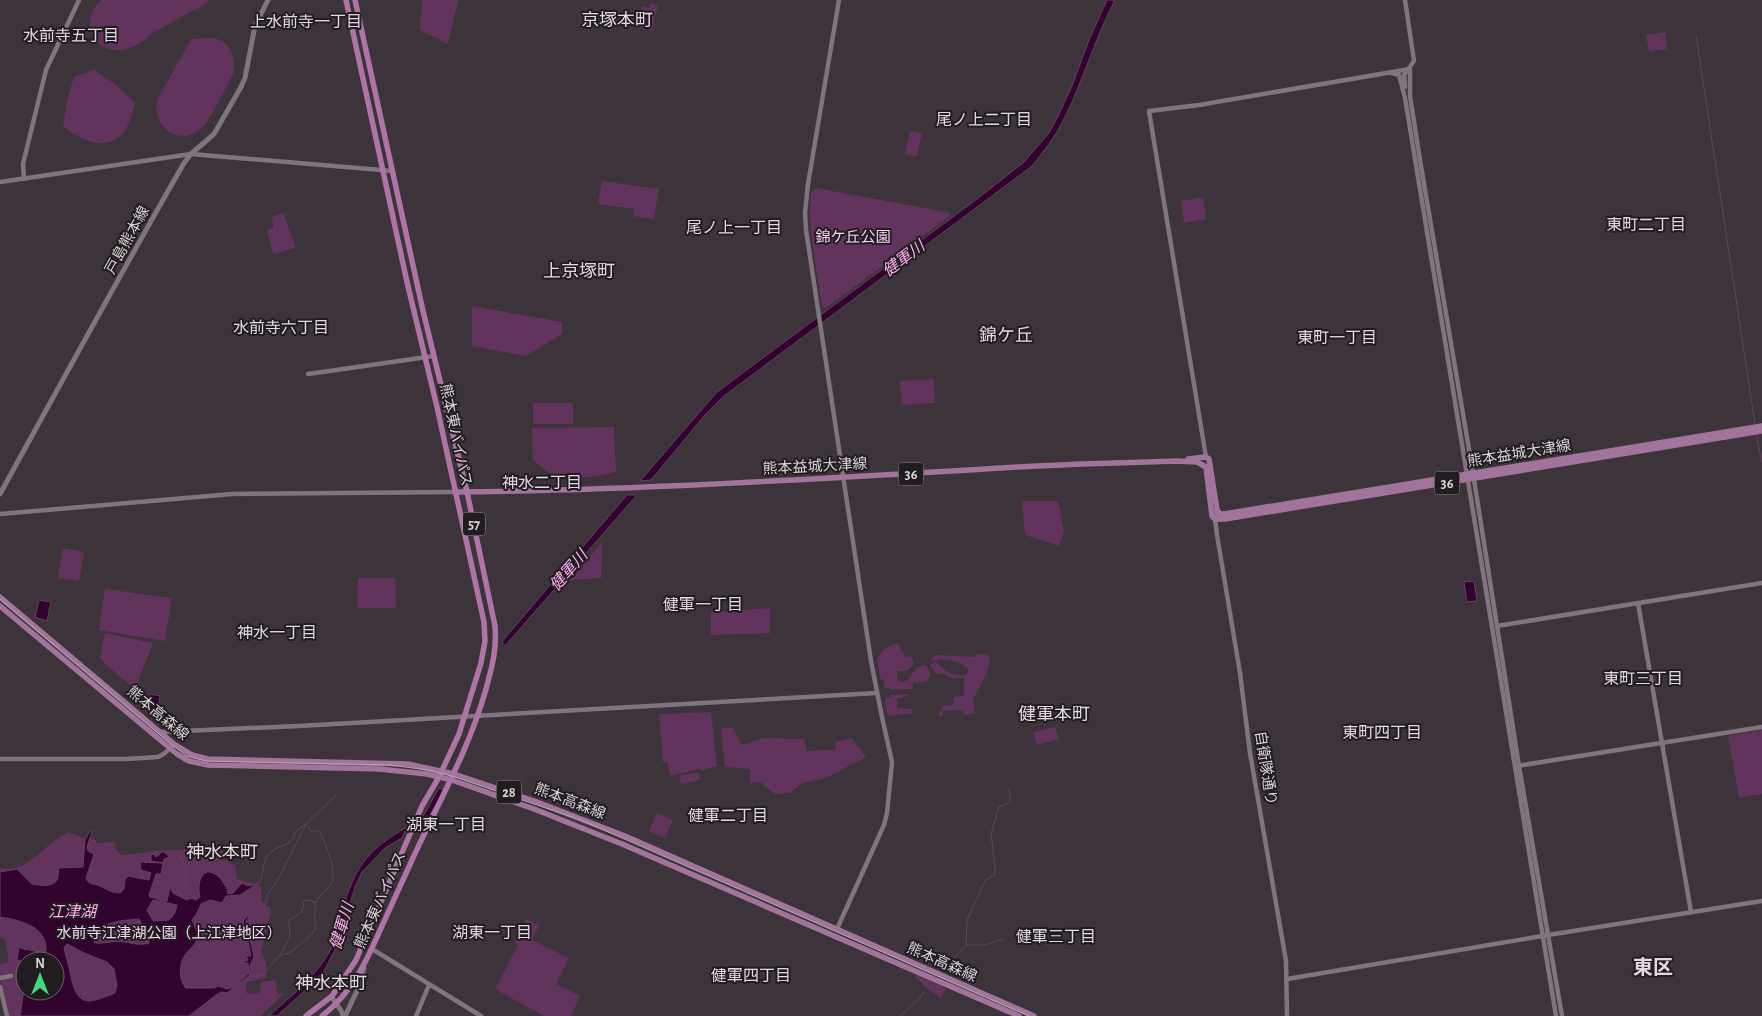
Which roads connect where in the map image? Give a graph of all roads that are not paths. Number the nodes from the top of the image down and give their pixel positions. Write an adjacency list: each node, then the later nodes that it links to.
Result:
1 (79, 0): 13 (street)
2 (268, 0): 10 (main road, 戸島熊本線)
3 (346, 0): 11 (highway, 熊本東バイパス / 57)
4 (355, 0): 12 (highway, 熊本東バイパス / 57)
5 (839, 0): 25 (street)
6 (1405, 0): 7 (street)
7 (1410, 69): 8 (street); 9 (street); 23 (street)
8 (1392, 73): 9 (street); 20 (street)
9 (1405, 98): 24 (street)
10 (191, 154): 11 (street); 13 (street); 28 (main road, 戸島熊本線)
11 (384, 170): 12 (street); 16 (highway, 熊本東バイパス / 57)
12 (392, 171): 15 (highway, 熊本東バイパス / 57)
13 (24, 180): 14 (street)
14 (0, 182)
15 (434, 356): 16 (street); 27 (highway, 熊本東バイパス / 57)
16 (426, 359): 17 (street); 26 (highway, 熊本東バイパス / 57)
17 (308, 374)
18 (1762, 426): 23 (main road, 熊本益城大津線 / 36)
19 (1762, 431): 23 (main road, 熊本益城大津線 / 36)
20 (1206, 457): 21 (main road, 熊本益城大津線 / 36); 22 (main road); 29 (main road)
21 (1176, 461): 22 (main road, 熊本益城大津線 / 36); 25 (main road, 熊本益城大津線 / 36)
22 (1206, 467): 31 (main road)
23 (1474, 476): 24 (main road, 熊本益城大津線 / 36); 36 (street)
24 (1467, 477): 29 (main road, 熊本益城大津線 / 36); 31 (main road, 熊本益城大津線 / 36); 37 (street)
25 (844, 478): 27 (main road, 熊本益城大津線 / 36); 38 (street)
26 (455, 492): 27 (main road, 熊本益城大津線 / 36); 30 (street); 40 (highway, 熊本東バイパス / 57)
27 (467, 492): 39 (highway, 熊本東バイパス / 57)
28 (0, 494)
29 (1218, 510): 31 (street)
30 (0, 514)
31 (1216, 522): 58 (street, 自衛隊通り)
32 (1762, 583): 34 (street)
33 (0, 597): 42 (main road, 熊本高森線 / 28)
34 (1638, 604): 36 (street); 43 (street)
35 (0, 606): 44 (main road, 熊本高森線 / 28)
36 (1498, 626): 37 (street); 46 (street)
37 (1492, 627): 46 (street)
38 (877, 693): 39 (street); 52 (street)
39 (479, 715): 40 (street); 49 (highway, 熊本東バイパス / 57)
40 (465, 716): 42 (street); 47 (highway, 熊本東バイパス / 57)
41 (1762, 727): 43 (street)
42 (160, 732): 44 (main road, 熊本高森線 / 28)
43 (1663, 743): 46 (street); 51 (street)
44 (172, 746): 45 (street); 47 (main road, 熊本高森線 / 28); 48 (main road, 熊本高森線 / 28)
45 (0, 759)
46 (1517, 766): 53 (street)
47 (442, 770): 48 (highway, 熊本東バイパス / 57); 49 (main road, 熊本高森線 / 28)
48 (439, 777): 49 (main road, 熊本高森線 / 28); 61 (highway, 熊本東バイパス / 57)
49 (453, 777): 52 (main road, 熊本高森線 / 28); 54 (highway, 熊本東バイパス / 57); 69 (main road, 熊本高森線 / 28)
50 (1762, 901): 51 (street)
51 (1691, 912): 53 (street)
52 (837, 929): 70 (main road, 熊本高森線 / 28)
53 (1546, 935): 58 (street); 72 (street); 73 (street)
54 (372, 949): 55 (highway, 熊本東バイパス / 57); 59 (street)
55 (365, 964): 62 (highway, 熊本東バイパス / 57); 66 (main road)
56 (11, 976): 57 (street)
57 (0, 978)
58 (1287, 979): 71 (street, 自衛隊通り)
59 (429, 985): 67 (street); 68 (street)
60 (0, 987): 63 (street)
61 (332, 996): 62 (main road); 64 (highway, 熊本東バイパス / 57)
62 (336, 1005): 65 (highway, 熊本東バイパス / 57); 66 (main road)
63 (7, 1016)
64 (306, 1016)
65 (322, 1016)
66 (344, 1016)
67 (416, 1016)
68 (481, 1016)
69 (1019, 1016)
70 (1034, 1016)
71 (1287, 1016)
72 (1556, 1016)
73 (1562, 1016)

